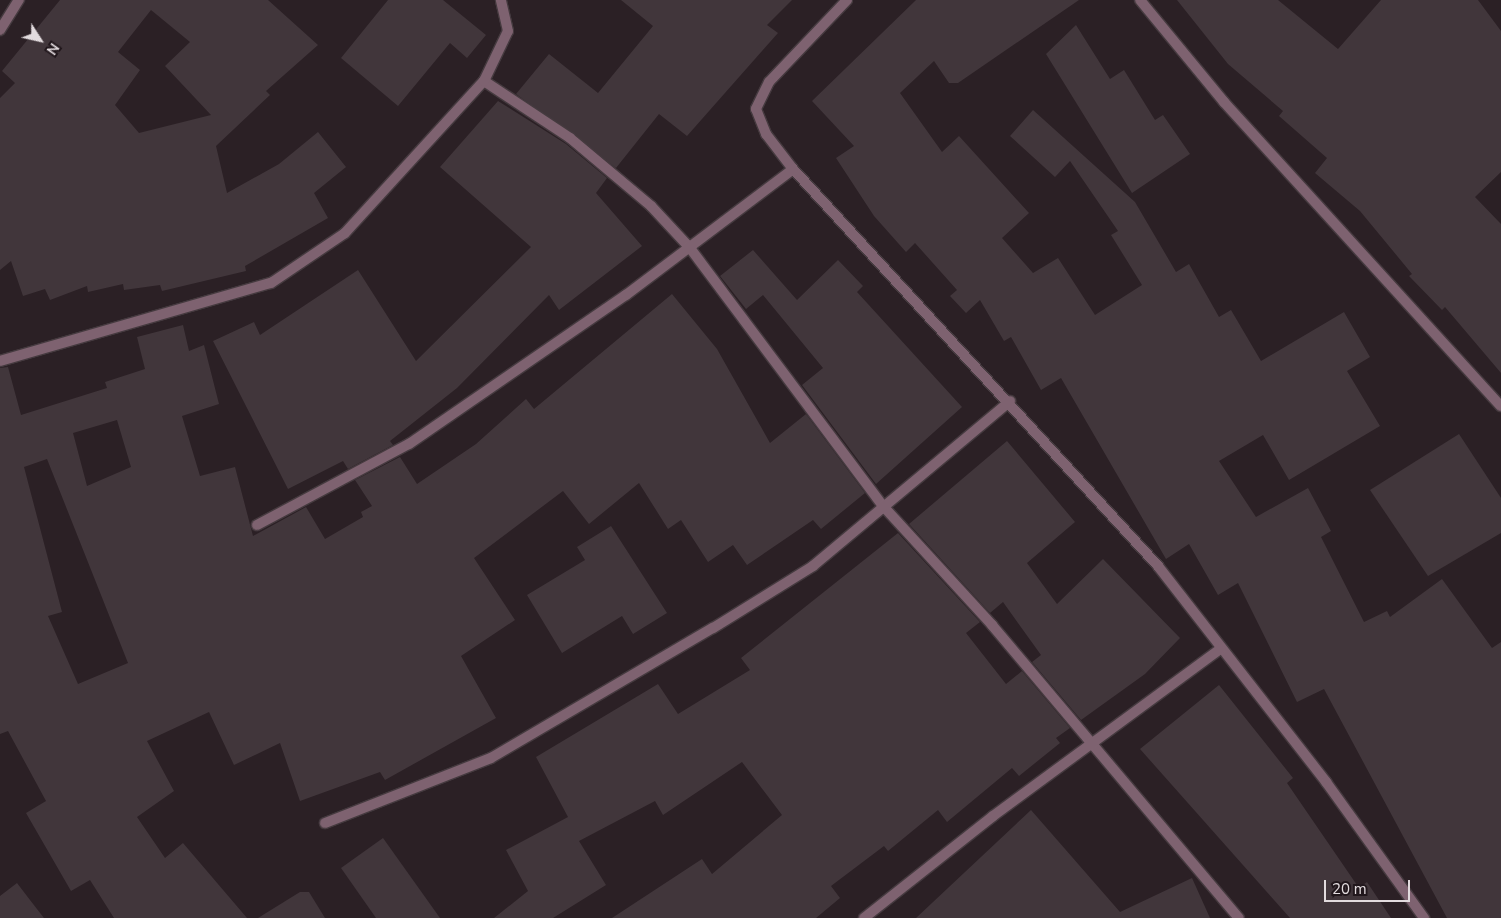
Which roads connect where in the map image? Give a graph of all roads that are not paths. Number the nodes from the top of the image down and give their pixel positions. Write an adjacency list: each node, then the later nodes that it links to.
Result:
1 (19, 0): 5 (street)
2 (501, 0): 6 (street)
3 (847, 0): 7 (street)
4 (1140, 0): 11 (street)
5 (0, 30)
6 (484, 81): 8 (street); 9 (street)
7 (793, 169): 8 (street); 10 (street)
8 (690, 248): 12 (street); 13 (street)
9 (0, 361)
10 (1010, 401): 12 (street); 14 (street)
11 (1501, 406)
12 (884, 507): 15 (street); 16 (street)
13 (257, 525)
14 (1220, 650): 15 (street); 19 (street)
15 (1090, 744): 17 (street); 18 (street)
16 (325, 823)
17 (864, 918)
18 (1239, 918)
19 (1424, 918)

